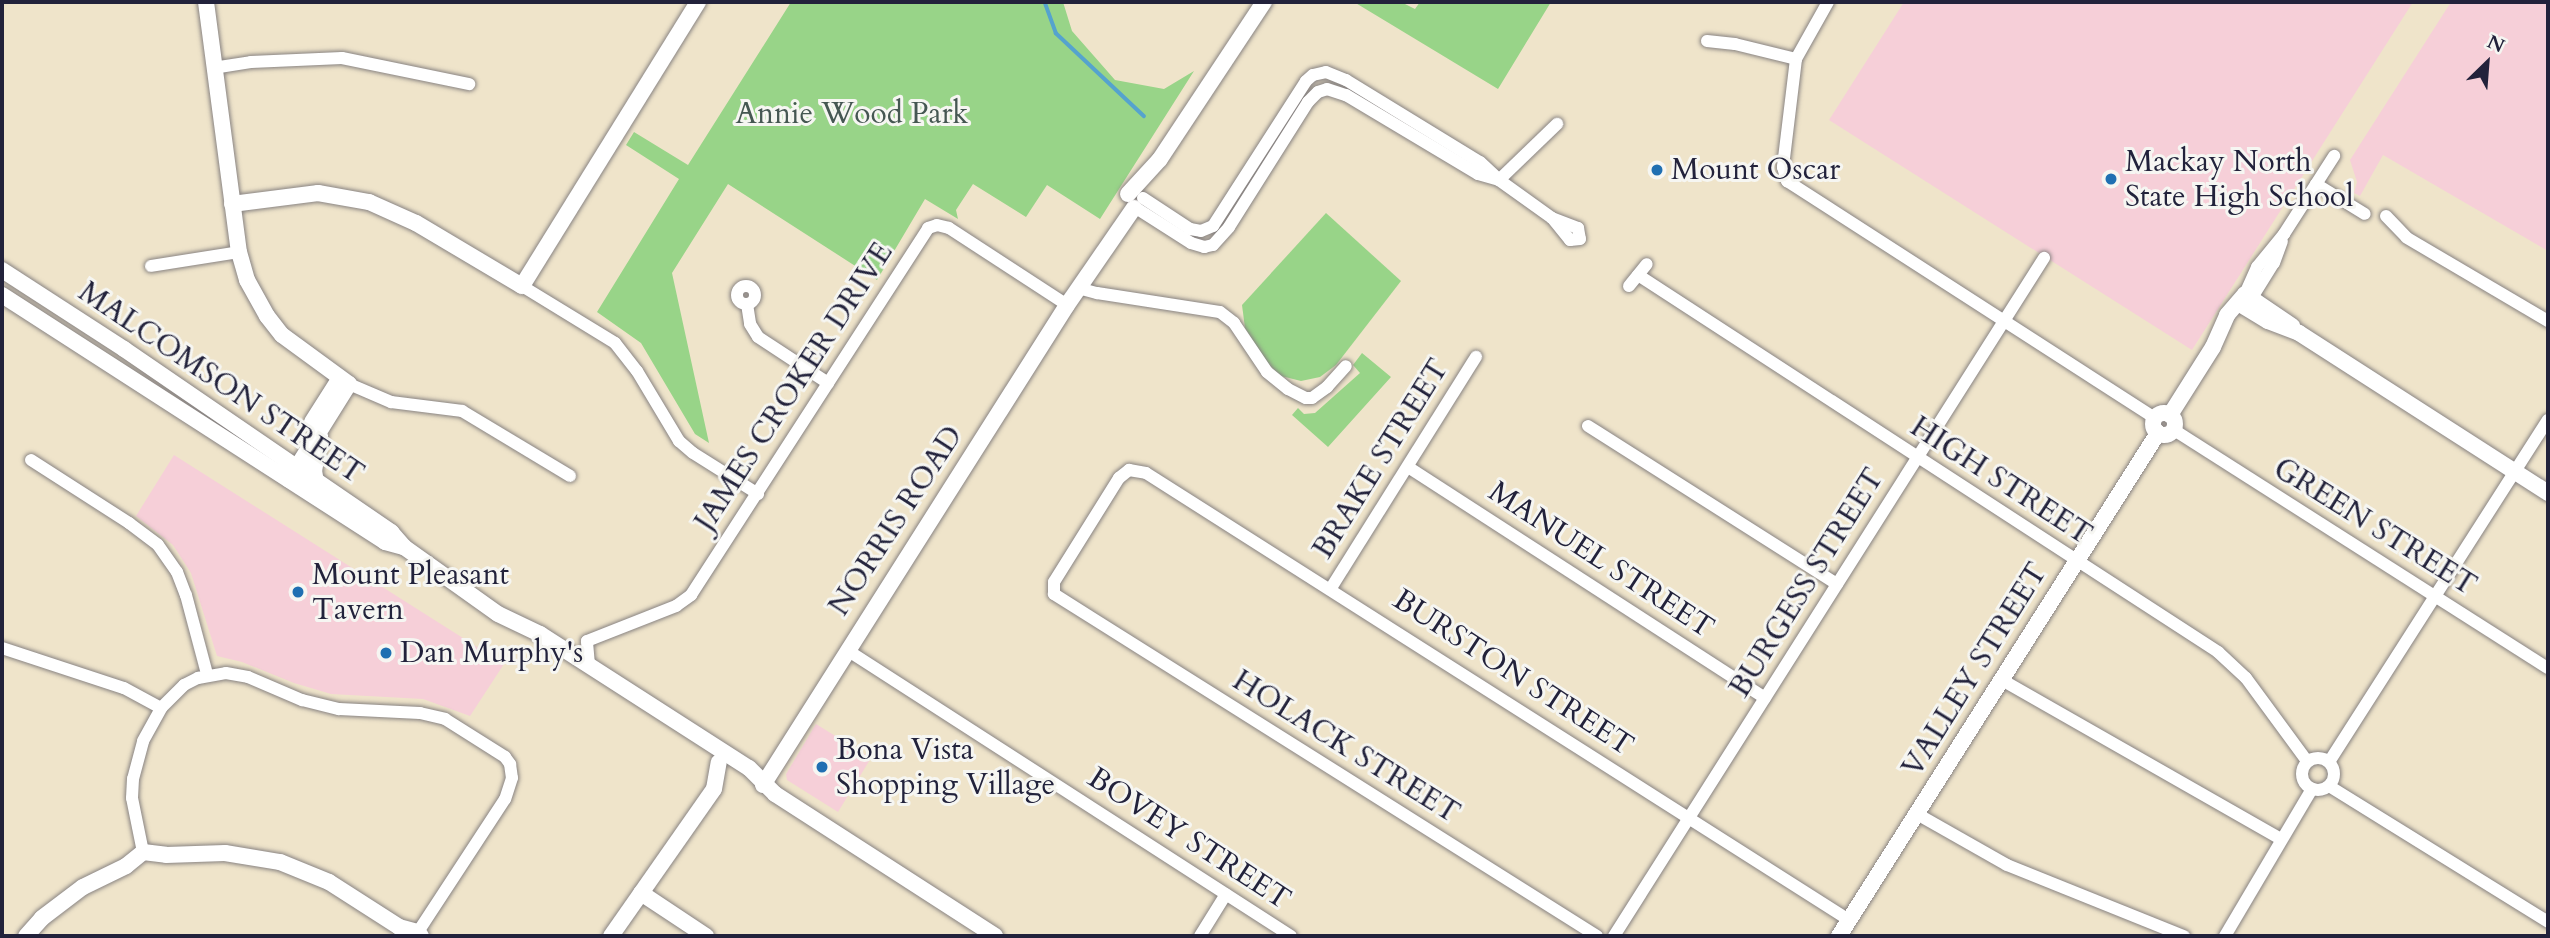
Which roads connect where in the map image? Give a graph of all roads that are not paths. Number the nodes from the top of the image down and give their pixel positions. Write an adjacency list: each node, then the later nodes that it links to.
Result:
1 (206, 2): 8 (street)
2 (698, 2): 33 (street)
3 (1255, 2): 15 (street, NORRIS ROAD)
4 (1264, 2): 15 (street, NORRIS ROAD)
5 (1828, 2): 7 (street)
6 (1707, 41): 7 (street)
7 (1796, 60): 40 (street, GREEN STREET)
8 (213, 68): 10 (street); 20 (street)
9 (1338, 75): 11 (street); 12 (street); 13 (street)
10 (469, 84)
11 (1333, 89): 12 (street); 13 (street)
12 (1303, 98): 21 (street)
13 (1367, 100): 17 (street)
14 (1557, 124): 17 (street)
15 (1180, 128): 19 (street, NORRIS ROAD)
16 (2334, 156): 18 (street, VALLEY STREET)
17 (1499, 180): 25 (street)
18 (2316, 184): 22 (street); 36 (street, VALLEY STREET)
19 (1135, 200): 24 (street); 34 (street, NORRIS ROAD)
20 (232, 204): 28 (street); 33 (street)
21 (1231, 212): 26 (street); 27 (street)
22 (2365, 214)
23 (2385, 216): 39 (street)
24 (1162, 217): 26 (street); 27 (street)
25 (1552, 218)
26 (1210, 228): 27 (street)
27 (1218, 240)
28 (239, 252): 31 (street); 43 (street)
29 (2044, 258): 40 (street, BURGESS STREET)
30 (1647, 264): 49 (street, HIGH STREET)
31 (151, 266)
32 (2, 270): 52 (street, MALCOMSON STREET)
33 (522, 286): 57 (street)
34 (1078, 288): 38 (street, NORRIS ROAD); 42 (street)
35 (2, 295): 52 (street, MALCOMSON STREET)
36 (2245, 300): 46 (street, VALLEY STREET); 53 (street)
37 (747, 304): 44 (street)
38 (1068, 304): 44 (street, JAMES CROKER DRIVE); 66 (street, NORRIS ROAD)
39 (2548, 321)
40 (2003, 322): 46 (street, GREEN STREET); 49 (street, BURGESS STREET)
41 (1476, 357): 51 (street, BRAKE STREET)
42 (1346, 366)
43 (344, 381): 48 (street); 52 (street); 54 (street)
44 (828, 383): 57 (street, JAMES CROKER DRIVE)
45 (2548, 420): 53 (street)
46 (2164, 424): 59 (street, VALLEY STREET); 62 (street, GREEN STREET)
47 (1588, 426): 60 (street)
48 (321, 428): 52 (street); 55 (street)
49 (1917, 458): 59 (street, HIGH STREET); 60 (street, BURGESS STREET)
50 (31, 460): 69 (street)
51 (1408, 467): 61 (street, BRAKE STREET); 71 (street, MANUEL STREET)
52 (288, 471): 55 (street, MALCOMSON STREET); 58 (street, MALCOMSON STREET)
53 (2516, 472): 56 (street); 62 (street)
54 (570, 476)
55 (316, 482): 58 (street, MALCOMSON STREET)
56 (2548, 493)
57 (758, 494): 67 (street, JAMES CROKER DRIVE)
58 (404, 547): 64 (street, MALCOMSON STREET)
59 (2077, 561): 70 (street, VALLEY STREET); 73 (street, HIGH STREET)
60 (1837, 584): 71 (street, BURGESS STREET)
61 (1331, 588): 63 (street, BURSTON STREET); 80 (street, BURSTON STREET)
62 (2437, 597): 68 (street, GREEN STREET); 75 (street)
63 (1066, 603): 94 (street, HOLACK STREET)
64 (520, 627): 67 (street, MALCOMSON STREET); 74 (street, MALCOMSON STREET)
65 (2, 648): 72 (street)
66 (847, 650): 76 (street, NORRIS ROAD); 84 (street, BOVEY STREET)
67 (589, 665): 76 (street, MALCOMSON STREET)
68 (2548, 667)
69 (207, 674): 72 (street); 87 (street)
70 (2002, 680): 79 (street, VALLEY STREET); 81 (street)
71 (1765, 698): 80 (street, BURGESS STREET)
72 (161, 708): 82 (street)
73 (2307, 761): 75 (street); 78 (street)
74 (719, 762): 76 (street, MALCOMSON STREET); 83 (street)
75 (2329, 762): 77 (street)
76 (763, 785): 91 (street, MALCOMSON STREET)
77 (2329, 786): 78 (street); 86 (street)
78 (2312, 789): 81 (street)
79 (1917, 814): 85 (street, VALLEY STREET); 97 (street)
80 (1689, 817): 85 (street, BURSTON STREET); 95 (street, BURGESS STREET)
81 (2281, 839): 98 (street)
82 (143, 852): 87 (street); 88 (street)
83 (641, 893): 89 (street); 90 (street)
84 (1226, 894): 92 (street); 93 (street, BOVEY STREET)
85 (1849, 920): 96 (street, VALLEY STREET)
86 (2548, 922)
87 (419, 934)
88 (26, 936)
89 (611, 936)
90 (706, 936)
91 (995, 936)
92 (1200, 936)
93 (1291, 936)
94 (1597, 936)
95 (1614, 936)
96 (1839, 936)
97 (2184, 936)
98 (2225, 936)

